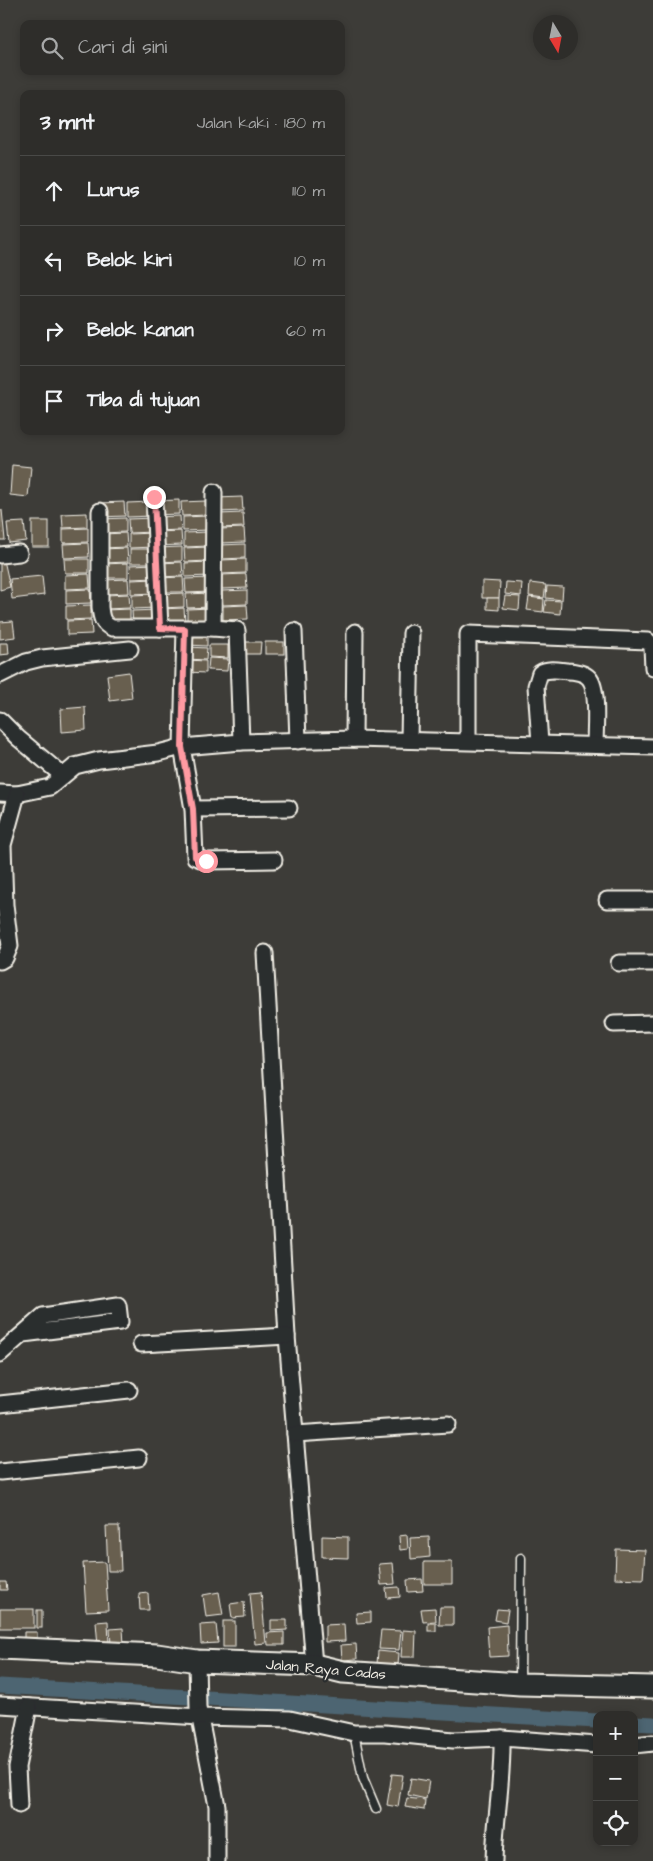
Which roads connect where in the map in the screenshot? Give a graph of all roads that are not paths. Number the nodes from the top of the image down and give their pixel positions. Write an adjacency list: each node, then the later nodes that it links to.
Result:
1 (214, 492): 7 (street)
2 (154, 497): 6 (street)
3 (100, 511): 6 (street)
4 (20, 553): 5 (street)
5 (0, 555)
6 (160, 628): 8 (street)
7 (213, 628): 8 (street); 20 (street)
8 (185, 629): 23 (street)
9 (294, 631): 18 (street)
10 (355, 632): 16 (street)
11 (411, 633): 17 (street)
12 (130, 649): 14 (street)
13 (653, 668): 19 (street)
14 (0, 675)
15 (0, 720): 25 (street)
16 (354, 739): 17 (street); 18 (street)
17 (409, 740): 19 (street)
18 (298, 741): 20 (street)
19 (468, 741): 21 (street)
20 (241, 742): 23 (street)
21 (540, 744): 22 (street); 22 (street)
22 (595, 745): 24 (street)
23 (182, 747): 25 (street); 29 (street)
24 (653, 748)
25 (62, 775): 27 (street)
26 (0, 793): 27 (street)
27 (17, 794): 30 (street)
28 (289, 808): 29 (street)
29 (193, 809): 31 (street)
30 (1, 845): 34 (street)
31 (274, 860)
32 (607, 900): 33 (street)
33 (653, 900)
34 (3, 905): 36 (street)
35 (265, 953): 42 (street)
36 (0, 961)
37 (619, 963): 38 (street)
38 (653, 963)
39 (653, 1023): 40 (street)
40 (614, 1024)
41 (23, 1334): 41 (street); 44 (street)
42 (287, 1336): 43 (street); 48 (street)
43 (141, 1344)
44 (0, 1354)
45 (129, 1390): 46 (street)
46 (0, 1404)
47 (448, 1424): 48 (street)
48 (295, 1434): 53 (street)
49 (139, 1458): 50 (street)
50 (0, 1472)
51 (521, 1558): 55 (lane)
52 (0, 1648): 54 (street, Jalan Raya Cadas)
53 (314, 1665): 54 (street, Jalan Raya Cadas); 55 (street, Jalan Raya Cadas)
54 (197, 1669): 59 (street)
55 (520, 1684): 56 (street, Jalan Raya Cadas)
56 (653, 1687)
57 (0, 1705): 58 (street)
58 (29, 1707): 59 (street); 65 (street)
59 (199, 1712): 60 (street); 67 (street)
60 (354, 1733): 61 (street); 66 (lane)
61 (502, 1738): 64 (street); 68 (street)
62 (653, 1743): 63 (street)
63 (638, 1744)
64 (593, 1745)
65 (19, 1805)
66 (376, 1809)
67 (217, 1861)
68 (494, 1861)

